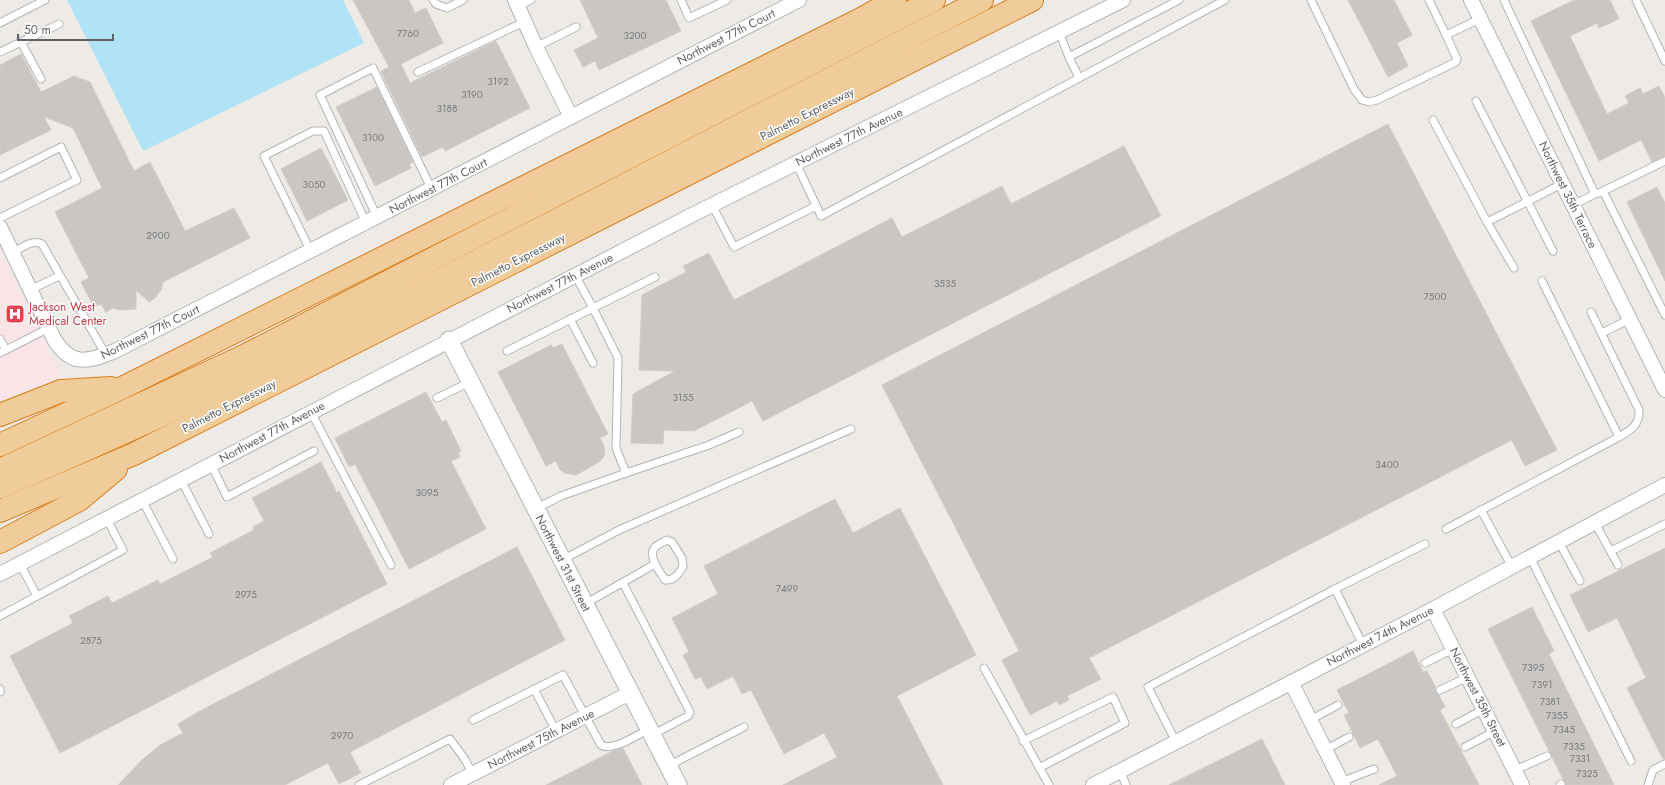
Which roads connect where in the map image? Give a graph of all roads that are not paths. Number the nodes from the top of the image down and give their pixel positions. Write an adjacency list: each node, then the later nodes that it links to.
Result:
1 (45, 0): 23 (lane)
2 (433, 0): 3 (lane)
3 (463, 0)
4 (531, 0): 20 (lane)
5 (681, 0): 6 (lane)
6 (727, 0)
7 (799, 0): 37 (street, Northwest 77th Court)
8 (895, 0): 77 (highway)
9 (934, 0): 89 (highway)
10 (982, 0): 93 (highway)
11 (1032, 0): 87 (highway, Palmetto Expressway)
12 (1123, 0): 26 (street, Northwest 77th Avenue)
13 (1179, 0): 31 (lane)
14 (1225, 0): 34 (lane)
15 (1311, 0): 27 (lane)
16 (1429, 0): 27 (lane)
17 (1471, 0): 21 (street, Northwest 35th Terrace)
18 (1504, 0): 45 (lane)
19 (1636, 0): 32 (lane)
20 (516, 3): 22 (street)
21 (1480, 18): 27 (lane); 42 (street, Northwest 35th Terrace)
22 (524, 22): 29 (street); 33 (lane)
23 (0, 23)
24 (59, 24): 28 (lane)
25 (576, 27): 29 (lane)
26 (1059, 32): 31 (lane); 40 (street, Northwest 77th Avenue)
27 (1446, 35)
28 (21, 42): 30 (lane); 35 (lane)
29 (536, 47): 37 (street)
30 (0, 52)
31 (1069, 57): 34 (lane)
32 (1665, 61)
33 (418, 72)
34 (1079, 78): 49 (lane)
35 (41, 79)
36 (1476, 101): 46 (lane)
37 (571, 117): 43 (street, Northwest 77th Court)
38 (1433, 120): 52 (lane)
39 (1665, 161): 44 (lane)
40 (796, 163): 47 (street, Northwest 77th Avenue); 49 (lane)
41 (0, 178): 50 (lane)
42 (1562, 184): 46 (lane); 48 (street, Northwest 35th Terrace)
43 (432, 190): 51 (street, Northwest 77th Court); 51 (lane)
44 (1603, 191): 45 (lane); 65 (lane)
45 (1595, 194): 48 (lane)
46 (1528, 201): 52 (lane); 54 (lane)
47 (712, 205): 49 (lane); 58 (street, Northwest 77th Avenue)
48 (1573, 205): 67 (street, Northwest 35th Terrace)
49 (816, 206)
50 (0, 218)
51 (371, 220): 56 (street, Northwest 77th Court); 56 (lane)
52 (1487, 222): 57 (lane)
53 (0, 227): 55 (street)
54 (1553, 251)
55 (12, 252): 59 (lane); 62 (street)
56 (311, 252): 74 (street, Northwest 77th Court)
57 (1514, 268)
58 (575, 275): 63 (lane); 71 (street, Northwest 77th Avenue)
59 (59, 276): 62 (lane); 74 (lane)
60 (655, 277): 63 (lane)
61 (1542, 281): 84 (lane)
62 (30, 290): 68 (street)
63 (593, 308): 66 (lane); 90 (lane)
64 (1591, 312): 69 (lane)
65 (1665, 315)
66 (570, 319): 73 (lane); 75 (lane)
67 (1630, 319): 69 (lane); 78 (street, Northwest 35th Terrace)
68 (49, 328): 72 (lane); 74 (street, Northwest 77th Court)
69 (1602, 333): 84 (lane)
70 (0, 338): 72 (lane)
71 (449, 340): 76 (street, Northwest 31st Street); 80 (street, Northwest 77th Avenue)
72 (3, 351)
73 (507, 351)
74 (106, 355)
75 (593, 363)
76 (470, 382): 79 (lane); 95 (street, Northwest 31st Street)
77 (124, 387): 81 (highway); 85 (highway)
78 (1665, 390)
79 (437, 398)
80 (311, 412): 88 (street, Northwest 77th Avenue); 113 (lane)
81 (0, 415)
82 (851, 429): 109 (lane)
83 (739, 432): 90 (lane)
84 (1619, 437): 96 (lane)
85 (0, 445)
86 (314, 451): 88 (lane)
87 (134, 454): 97 (highway, Palmetto Expressway); 103 (highway)
88 (210, 464): 91 (street, Northwest 77th Avenue)
89 (0, 470)
90 (626, 473): 95 (lane)
91 (181, 480): 94 (street, Northwest 77th Avenue); 102 (lane)
92 (1665, 485): 99 (street, Northwest 74th Avenue)
93 (0, 487)
94 (142, 500): 98 (street, Northwest 77th Avenue); 108 (lane)
95 (535, 509): 109 (street, Northwest 31st Street)
96 (1481, 510): 101 (lane); 114 (lane)
97 (0, 511)
98 (106, 519): 110 (street, Northwest 77th Avenue); 119 (lane)
99 (1595, 522): 104 (street, Northwest 74th Avenue); 106 (lane)
100 (1665, 524): 106 (lane)
101 (1446, 528)
102 (209, 534)
103 (0, 542)
104 (1559, 542): 107 (street, Northwest 74th Avenue); 116 (lane)
105 (1425, 544): 118 (lane)
106 (1611, 551): 112 (lane)
107 (1530, 557): 114 (street, Northwest 74th Avenue); 148 (lane)
108 (173, 559)
109 (562, 560): 120 (street, Northwest 31st Street)
110 (20, 564): 115 (street, Northwest 77th Avenue); 119 (lane)
111 (655, 564): 111 (lane); 117 (lane)
112 (1618, 565)
113 (391, 566)
114 (1512, 567): 121 (street, Northwest 74th Avenue)
115 (0, 574)
116 (1580, 581)
117 (622, 583): 120 (lane); 141 (lane)
118 (1334, 589): 123 (lane); 144 (lane)
119 (37, 596): 122 (lane)
120 (584, 604): 131 (street, Northwest 31st Street)
121 (1433, 609): 123 (street, Northwest 74th Avenue); 124 (street, Northwest 35th Street)
122 (0, 616)
123 (1363, 645): 128 (street, Northwest 74th Avenue)
124 (1453, 649): 125 (lane); 127 (street, Northwest 35th Street)
125 (1426, 662)
126 (984, 668): 143 (lane)
127 (1468, 677): 130 (lane); 133 (street, Northwest 35th Street)
128 (1291, 682): 136 (street); 144 (street, Northwest 74th Avenue)
129 (534, 689): 134 (lane); 135 (lane); 139 (lane)
130 (1440, 690)
131 (630, 693): 134 (street, Northwest 75th Avenue); 141 (street, Northwest 31st Street)
132 (1338, 705): 136 (lane)
133 (1484, 709): 137 (lane); 140 (street, Northwest 35th Street)
134 (585, 716): 139 (street, Northwest 75th Avenue); 141 (lane)
135 (473, 720)
136 (1310, 720): 146 (street)
137 (1456, 724)
138 (744, 728): 150 (lane)
139 (556, 731): 155 (street, Northwest 75th Avenue)
140 (1495, 731): 145 (lane); 153 (street, Northwest 35th Street)
141 (650, 732): 150 (street, Northwest 31st Street)
142 (1349, 737): 146 (lane)
143 (1023, 741): 151 (lane); 151 (lane)
144 (1176, 742): 154 (street, Northwest 74th Avenue)
145 (1465, 747)
146 (1325, 750): 156 (street)
147 (1547, 756): 153 (lane)
148 (1631, 760)
149 (1665, 764): 164 (lane)
150 (668, 766): 159 (street, Northwest 31st Street)
151 (1039, 768): 160 (lane)
152 (1374, 768): 156 (lane)
153 (1515, 770): 163 (street, Northwest 35th Street)
154 (1120, 771): 161 (street, Northwest 74th Avenue); 162 (lane)
155 (471, 778): 157 (lane); 158 (street, Northwest 75th Avenue)
156 (1342, 783)
157 (359, 785)
158 (451, 785)
159 (678, 785)
160 (1049, 785)
161 (1093, 785)
162 (1126, 785)
163 (1522, 785)
164 (1648, 785)

